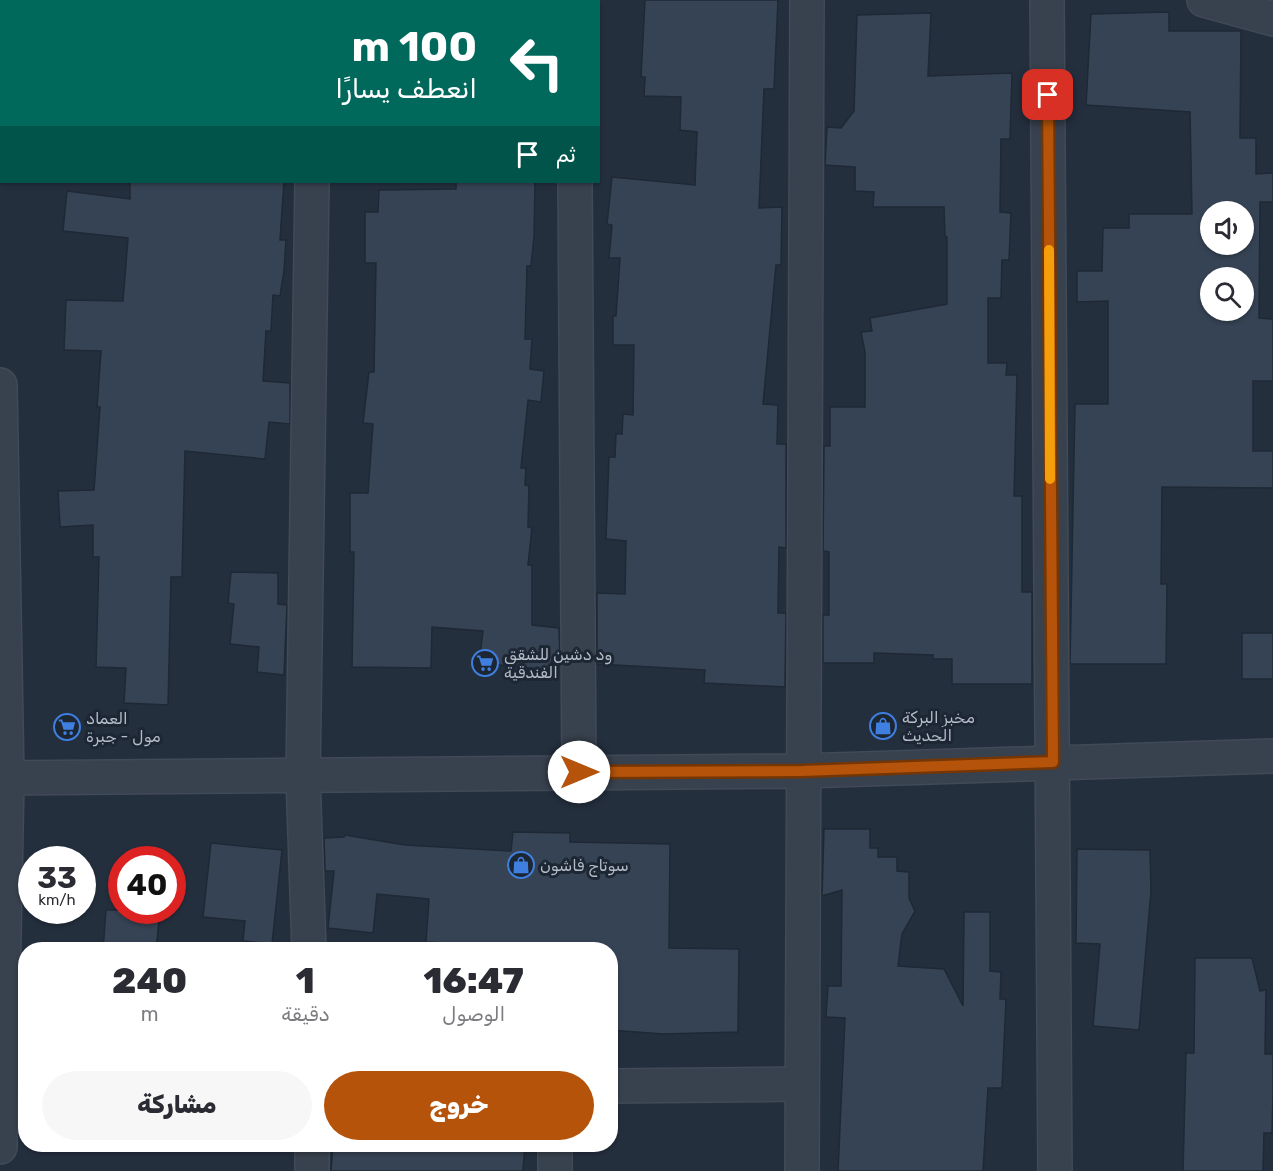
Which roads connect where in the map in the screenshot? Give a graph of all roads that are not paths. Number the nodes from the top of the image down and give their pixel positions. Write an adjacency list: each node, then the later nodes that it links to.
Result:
1 (807, 0): 10 (street)
2 (1047, 0): 9 (street)
3 (1204, 0): 4 (street)
4 (1273, 19)
5 (312, 183): 12 (street)
6 (575, 183): 11 (street)
7 (0, 385): 13 (street)
8 (1273, 756): 9 (street)
9 (1053, 762): 10 (street); 24 (street)
10 (802, 771): 11 (street); 16 (street)
11 (579, 772): 12 (street)
12 (303, 776): 13 (street); 14 (street)
13 (4, 778): 15 (street)
14 (309, 942)
15 (0, 1081): 18 (street)
16 (801, 1084): 17 (street); 23 (street)
17 (618, 1086)
18 (0, 1147)
19 (312, 1152): 21 (street)
20 (555, 1152): 22 (street)
21 (312, 1171)
22 (555, 1171)
23 (802, 1171)
24 (1055, 1171)

